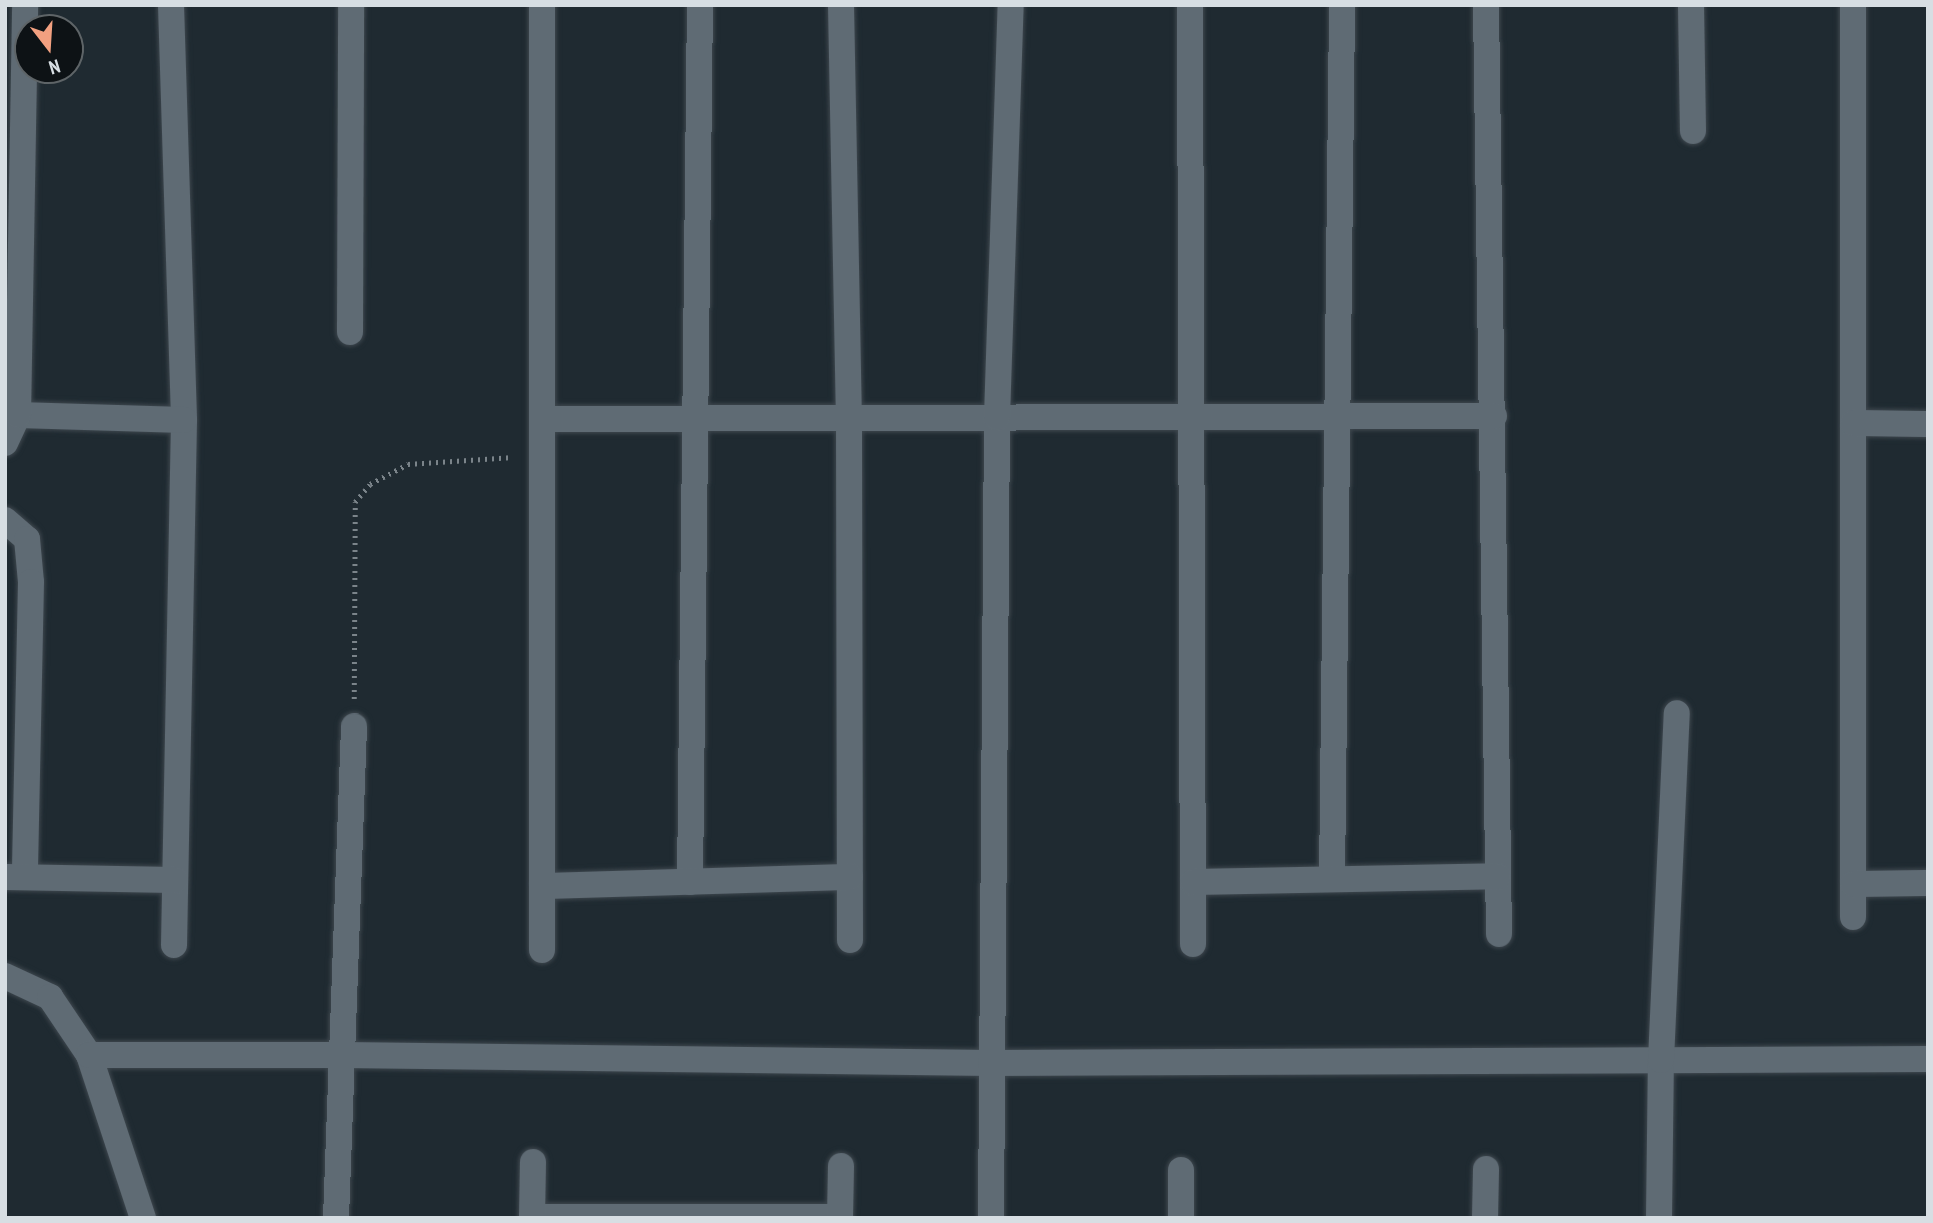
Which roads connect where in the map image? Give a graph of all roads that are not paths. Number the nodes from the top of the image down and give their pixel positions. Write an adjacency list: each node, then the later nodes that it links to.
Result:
1 (25, 5): 15 (street)
2 (171, 5): 24 (street)
3 (351, 5): 16 (street)
4 (542, 5): 22 (street)
5 (700, 5): 23 (street)
6 (841, 5): 25 (street)
7 (1011, 5): 21 (street)
8 (1190, 5): 18 (street)
9 (1342, 5): 19 (street)
10 (1486, 5): 20 (street)
11 (1691, 5): 13 (street)
12 (1853, 5): 26 (street)
13 (1693, 131)
14 (5, 206): 15 (street)
15 (21, 229): 17 (street)
16 (350, 332)
17 (18, 415): 24 (street); 28 (street)
18 (1190, 416): 19 (street); 21 (street); 38 (street)
19 (1336, 416): 20 (street); 35 (street)
20 (1494, 416): 32 (street)
21 (997, 417): 25 (street); 53 (street)
22 (542, 419): 23 (street); 41 (street)
23 (694, 419): 25 (street); 37 (street)
24 (184, 420): 36 (street)
25 (849, 420): 34 (street)
26 (1853, 423): 27 (street); 40 (street)
27 (1928, 424)
28 (5, 443)
29 (5, 520): 33 (street)
30 (1677, 713): 52 (street)
31 (354, 726): 50 (street)
32 (1498, 876): 35 (street); 43 (street)
33 (15, 877): 36 (street)
34 (849, 877): 37 (street); 44 (street)
35 (1332, 879): 38 (street)
36 (175, 880): 46 (street)
37 (690, 882): 41 (street)
38 (1193, 882): 45 (street)
39 (1928, 883): 40 (street)
40 (1853, 884): 42 (street)
41 (542, 886): 47 (street)
42 (1853, 917)
43 (1499, 934)
44 (850, 940)
45 (1193, 944)
46 (174, 945)
47 (542, 950)
48 (5, 976): 49 (street)
49 (89, 1055): 50 (street); 60 (street)
50 (343, 1055): 53 (street); 61 (street)
51 (1928, 1059): 52 (street)
52 (1661, 1060): 53 (street); 66 (street)
53 (990, 1063): 63 (street)
54 (533, 1163): 62 (street)
55 (841, 1166): 59 (street)
56 (1486, 1169): 65 (street)
57 (1181, 1170): 64 (street)
58 (693, 1217): 59 (street); 62 (street)
59 (840, 1217)
60 (144, 1218)
61 (336, 1218)
62 (532, 1218)
63 (991, 1218)
64 (1181, 1218)
65 (1485, 1218)
66 (1659, 1218)

